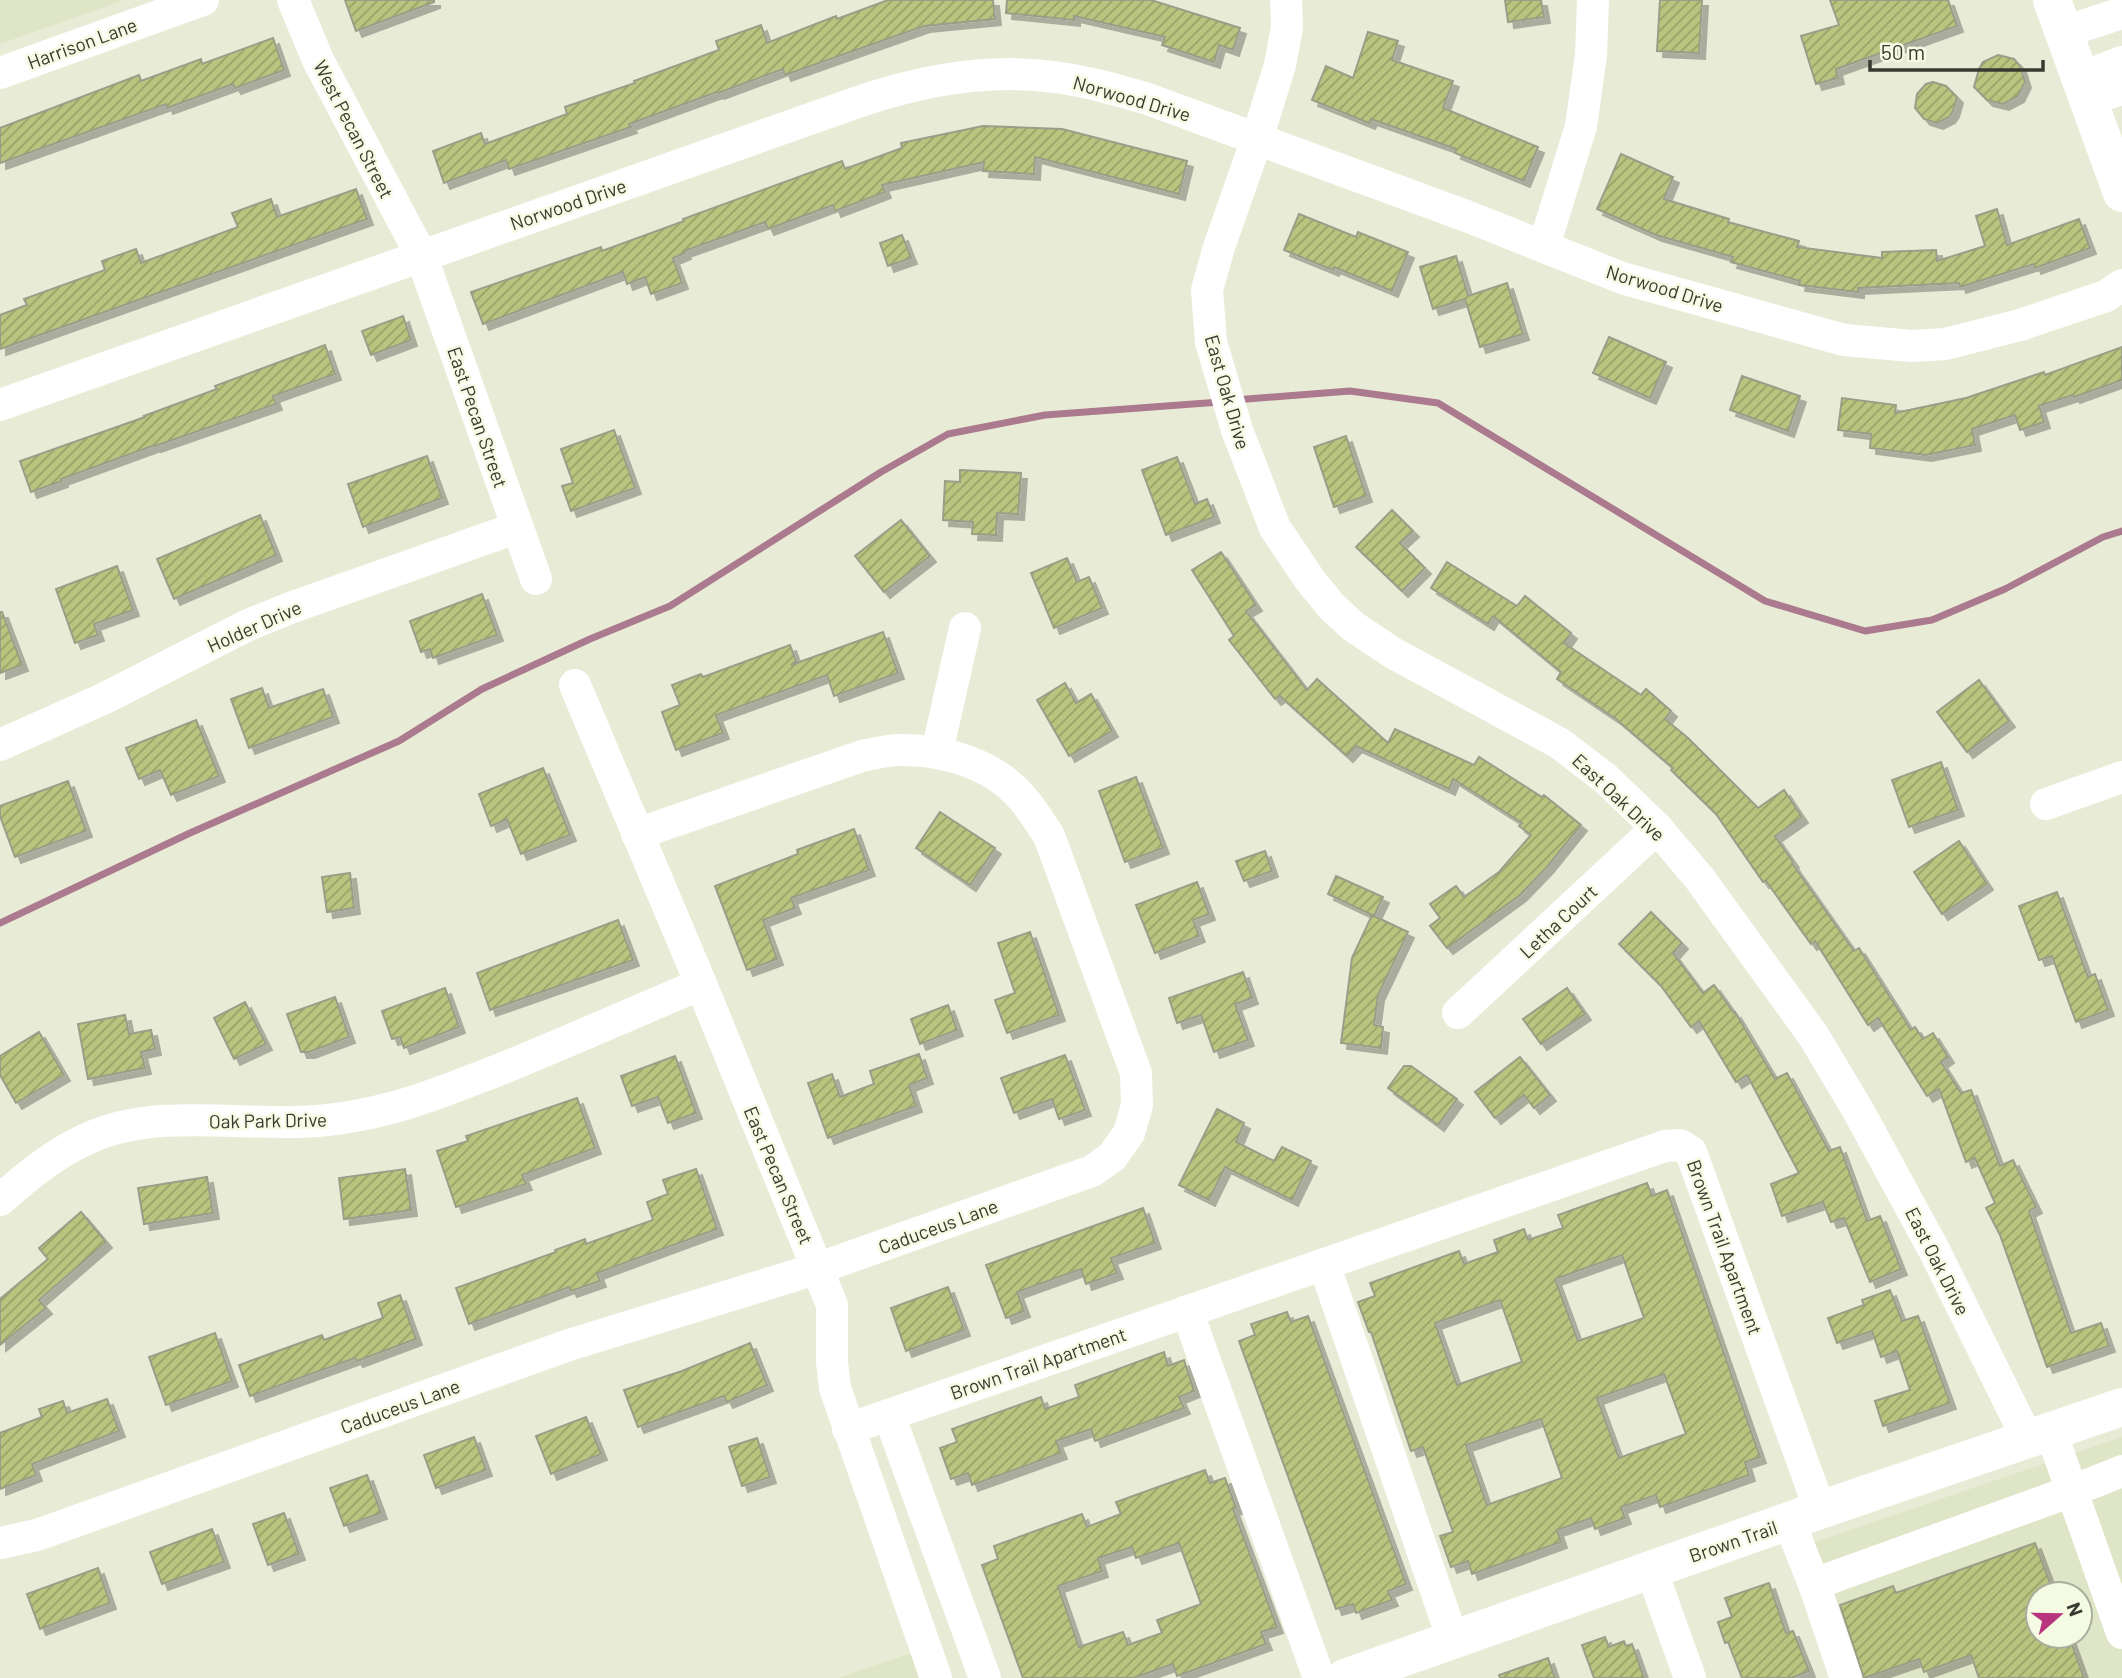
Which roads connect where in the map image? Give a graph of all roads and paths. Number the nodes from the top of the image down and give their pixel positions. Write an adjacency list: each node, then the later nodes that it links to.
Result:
1 (203, 0): 8 (street, Harrison Lane)
2 (293, 0): 13 (street, West Pecan Street)
3 (1286, 0): 10 (street, East Oak Drive)
4 (1593, 0): 12 (street)
5 (2118, 12): 6 (street)
6 (2058, 16): 9 (main road)
7 (2122, 62): 9 (street)
8 (0, 73)
9 (2097, 89): 11 (main road)
10 (1257, 139): 12 (street, Norwood Drive); 13 (street, Norwood Drive); 24 (street, East Oak Drive)
11 (2122, 193)
12 (1544, 246): 14 (street, Norwood Drive)
13 (421, 255): 15 (street, Norwood Drive); 16 (street, East Pecan Street)
14 (2117, 293)
15 (0, 405)
16 (516, 528): 17 (street, East Pecan Street); 20 (street, Holder Drive)
17 (536, 579)
18 (965, 628): 21 (street)
19 (575, 685): 25 (street, East Pecan Street)
20 (0, 744)
21 (937, 752): 25 (street, Caduceus Lane); 30 (street, Caduceus Lane)
22 (2122, 777): 23 (street)
23 (2046, 804)
24 (1657, 828): 27 (street, Letha Court); 35 (street, East Oak Drive)
25 (637, 834): 26 (street, East Pecan Street)
26 (701, 984): 28 (street, Oak Park Drive); 30 (street, East Pecan Street)
27 (1458, 1013)
28 (0, 1200)
29 (1324, 1264): 31 (street, Brown Trail Apartment); 38 (street, Brown Trail Apartment); 44 (street)
30 (819, 1268): 34 (street, East Pecan Street); 39 (street, Caduceus Lane)
31 (1186, 1311): 33 (street, Brown Trail Apartment); 47 (street)
32 (2122, 1407): 35 (main road, Brown Trail)
33 (889, 1415): 34 (street, Brown Trail Apartment); 46 (street)
34 (848, 1429): 45 (street, East Pecan Street)
35 (2040, 1436): 37 (street, East Oak Drive); 38 (main road, Brown Trail)
36 (2122, 1471): 37 (street)
37 (2072, 1491): 40 (street, East Oak Drive); 42 (street)
38 (1804, 1516): 41 (main road, Brown Trail); 42 (street)
39 (0, 1543)
40 (2111, 1566): 43 (street, East Oak Drive)
41 (1651, 1569): 44 (main road, Brown Trail); 49 (street)
42 (1814, 1584): 50 (street)
43 (2122, 1633)
44 (1454, 1640): 48 (main road, Brown Trail)
45 (936, 1678)
46 (985, 1678)
47 (1318, 1678)
48 (1347, 1678)
49 (1689, 1678)
50 (1846, 1678)

